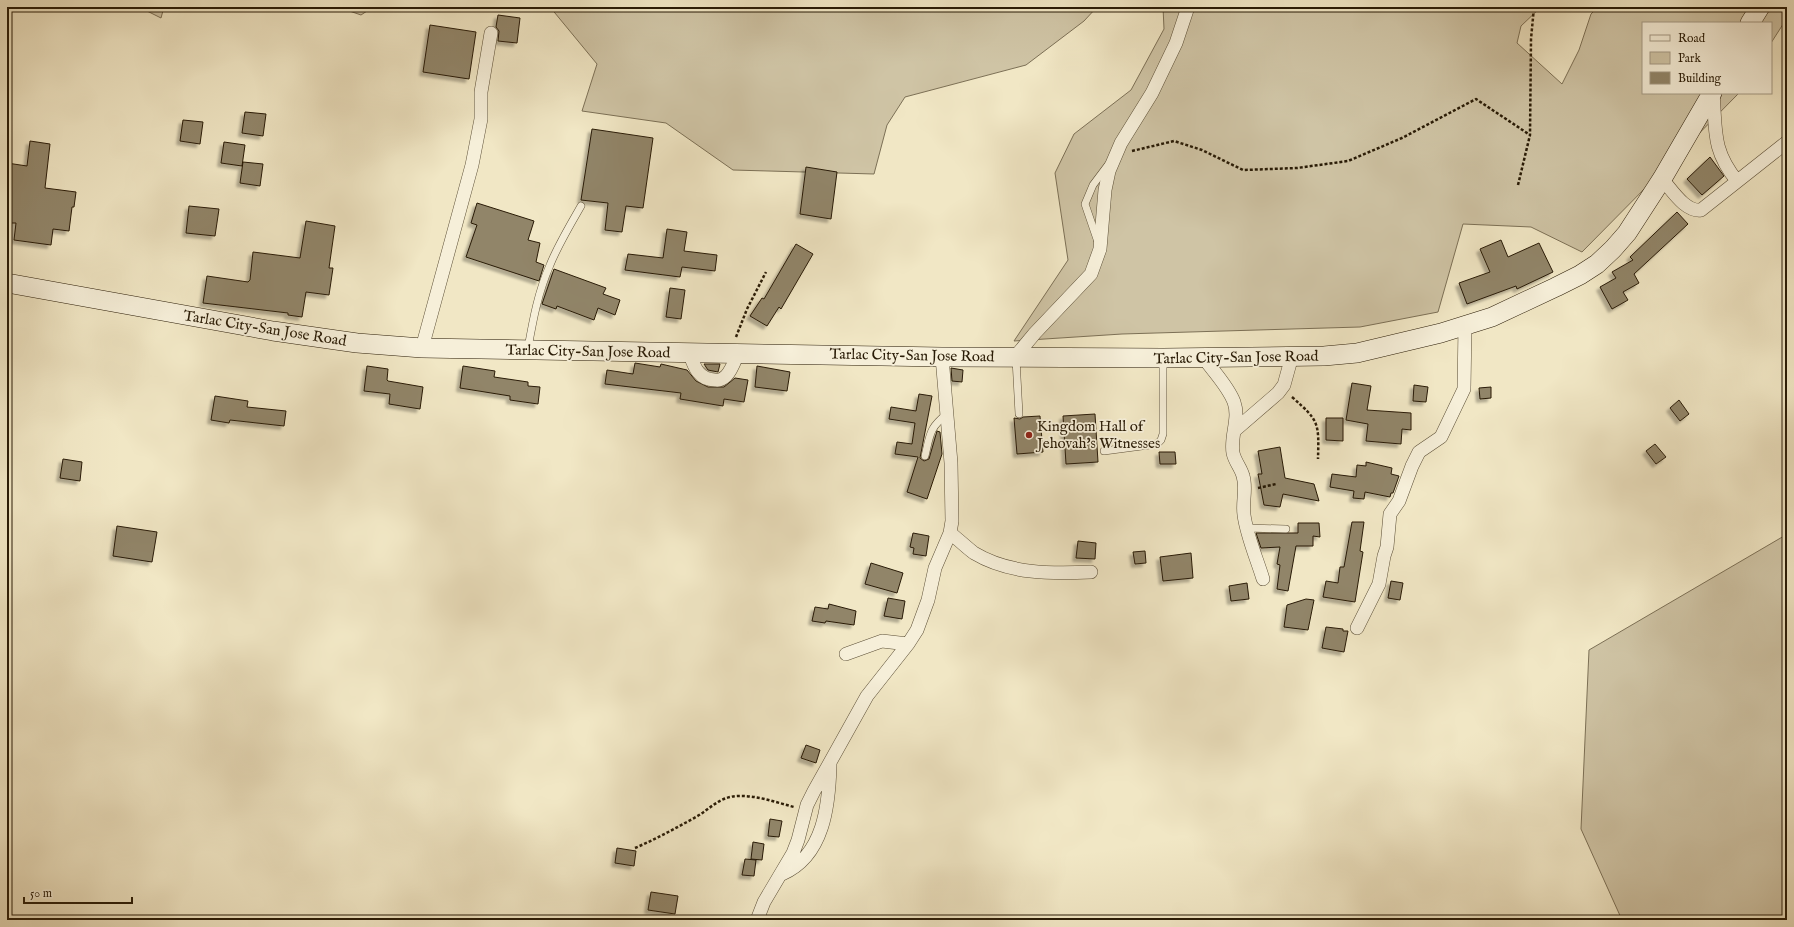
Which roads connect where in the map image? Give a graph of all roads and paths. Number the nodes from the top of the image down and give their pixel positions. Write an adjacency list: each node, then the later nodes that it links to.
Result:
1 (1188, 7): 10 (street)
2 (1534, 7): 8 (path)
3 (1760, 7): 4 (main road)
4 (1751, 22)
5 (491, 34): 19 (street)
6 (1711, 94): 11 (main road, Tarlac City-San Jose Road)
7 (1712, 94): 12 (street)
8 (1530, 134): 10 (path); 13 (path)
9 (1787, 142): 12 (street)
10 (1115, 156): 15 (street); 15 (lane)
11 (1662, 180): 12 (street); 18 (main road, Tarlac City-San Jose Road)
12 (1737, 181)
13 (1518, 185)
14 (580, 206): 20 (lane)
15 (1100, 249): 24 (street)
16 (766, 272): 22 (path)
17 (7, 283): 19 (main road, Tarlac City-San Jose Road)
18 (1465, 326): 25 (main road, Tarlac City-San Jose Road); 42 (street)
19 (422, 348): 20 (main road, Tarlac City-San Jose Road)
20 (527, 350): 21 (main road, Tarlac City-San Jose Road)
21 (689, 352): 22 (main road, Tarlac City-San Jose Road); 22 (street)
22 (735, 353): 23 (main road, Tarlac City-San Jose Road)
23 (942, 356): 24 (main road, Tarlac City-San Jose Road); 29 (street)
24 (1016, 356): 27 (main road, Tarlac City-San Jose Road); 30 (lane)
25 (1292, 356): 26 (main road, Tarlac City-San Jose Road); 28 (street)
26 (1202, 357): 27 (main road, Tarlac City-San Jose Road); 31 (street)
27 (1163, 358): 32 (lane)
28 (1284, 384): 31 (street); 34 (path)
29 (948, 414): 33 (lane); 39 (street)
30 (1019, 414)
31 (1234, 431): 36 (street)
32 (1104, 451)
33 (925, 456)
34 (1318, 459)
35 (1276, 484): 36 (path)
36 (1244, 492): 37 (street)
37 (1247, 528): 38 (lane); 41 (street)
38 (1286, 530)
39 (950, 533): 40 (street); 43 (street)
40 (1091, 572)
41 (1263, 579)
42 (1356, 628)
43 (908, 644): 44 (street); 45 (street)
44 (846, 654)
45 (830, 763): 46 (street); 48 (street)
46 (806, 810): 47 (path); 48 (street)
47 (635, 848)
48 (781, 875): 49 (street)
49 (757, 920)

